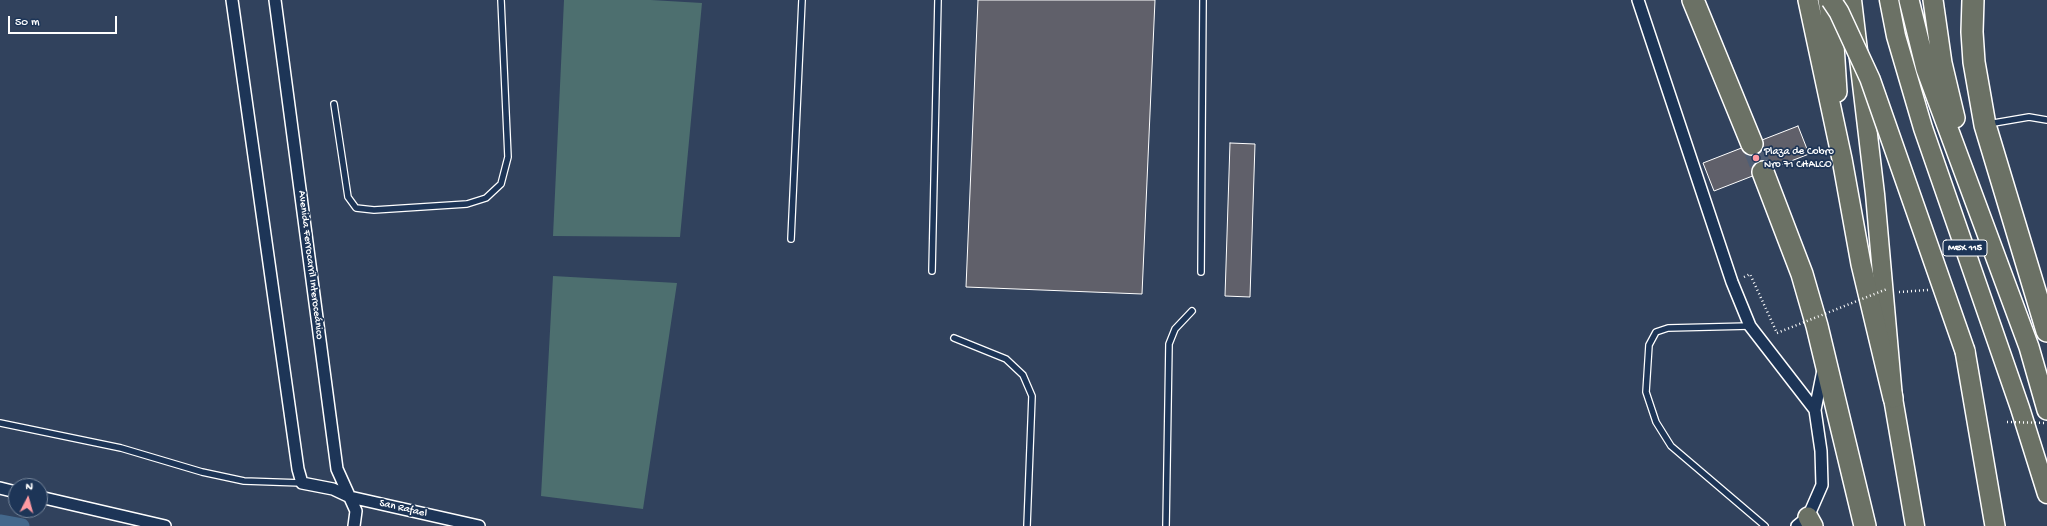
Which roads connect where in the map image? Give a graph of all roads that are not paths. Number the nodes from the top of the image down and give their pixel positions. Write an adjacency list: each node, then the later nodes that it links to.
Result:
1 (232, 0): 35 (street)
2 (276, 0): 37 (street, Avenida Ferrocarril Interoceánico)
3 (501, 0): 16 (lane)
4 (802, 0): 23 (lane)
5 (938, 0): 24 (lane)
6 (1203, 0): 25 (lane)
7 (1638, 0): 27 (street)
8 (1694, 0): 19 (highway)
9 (1808, 0): 20 (highway)
10 (1829, 0): 20 (highway); 48 (highway, bridge)
11 (1852, 0): 31 (main road)
12 (1889, 0): 36 (main road, MEX 115)
13 (1909, 0): 22 (highway)
14 (1933, 0): 22 (highway)
15 (1973, 0): 18 (highway)
16 (334, 104)
17 (2047, 120): 18 (lane)
18 (1985, 125): 28 (highway)
19 (1752, 144)
20 (1842, 159): 31 (highway)
21 (1763, 172): 30 (highway)
22 (1973, 195): 33 (highway)
23 (792, 239)
24 (932, 271)
25 (1202, 272)
26 (1192, 311): 44 (lane)
27 (1750, 326): 32 (street); 45 (lane)
28 (2047, 331)
29 (954, 338): 43 (lane)
30 (1825, 361): 32 (street); 46 (highway)
31 (1893, 398): 47 (main road)
32 (1815, 410): 39 (street)
33 (2047, 410)
34 (0, 423): 35 (lane)
35 (302, 483): 37 (street, San Rafael)
36 (2047, 494)
37 (350, 497): 41 (street, Avenida Ferrocarril Interoceánico); 42 (street, San Rafael)
38 (48, 499): 40 (street)
39 (1806, 523)
40 (165, 526)
41 (354, 526)
42 (479, 526)
43 (1027, 526)
44 (1166, 526)
45 (1765, 526)
46 (1865, 526)
47 (1915, 526)
48 (1995, 526)

